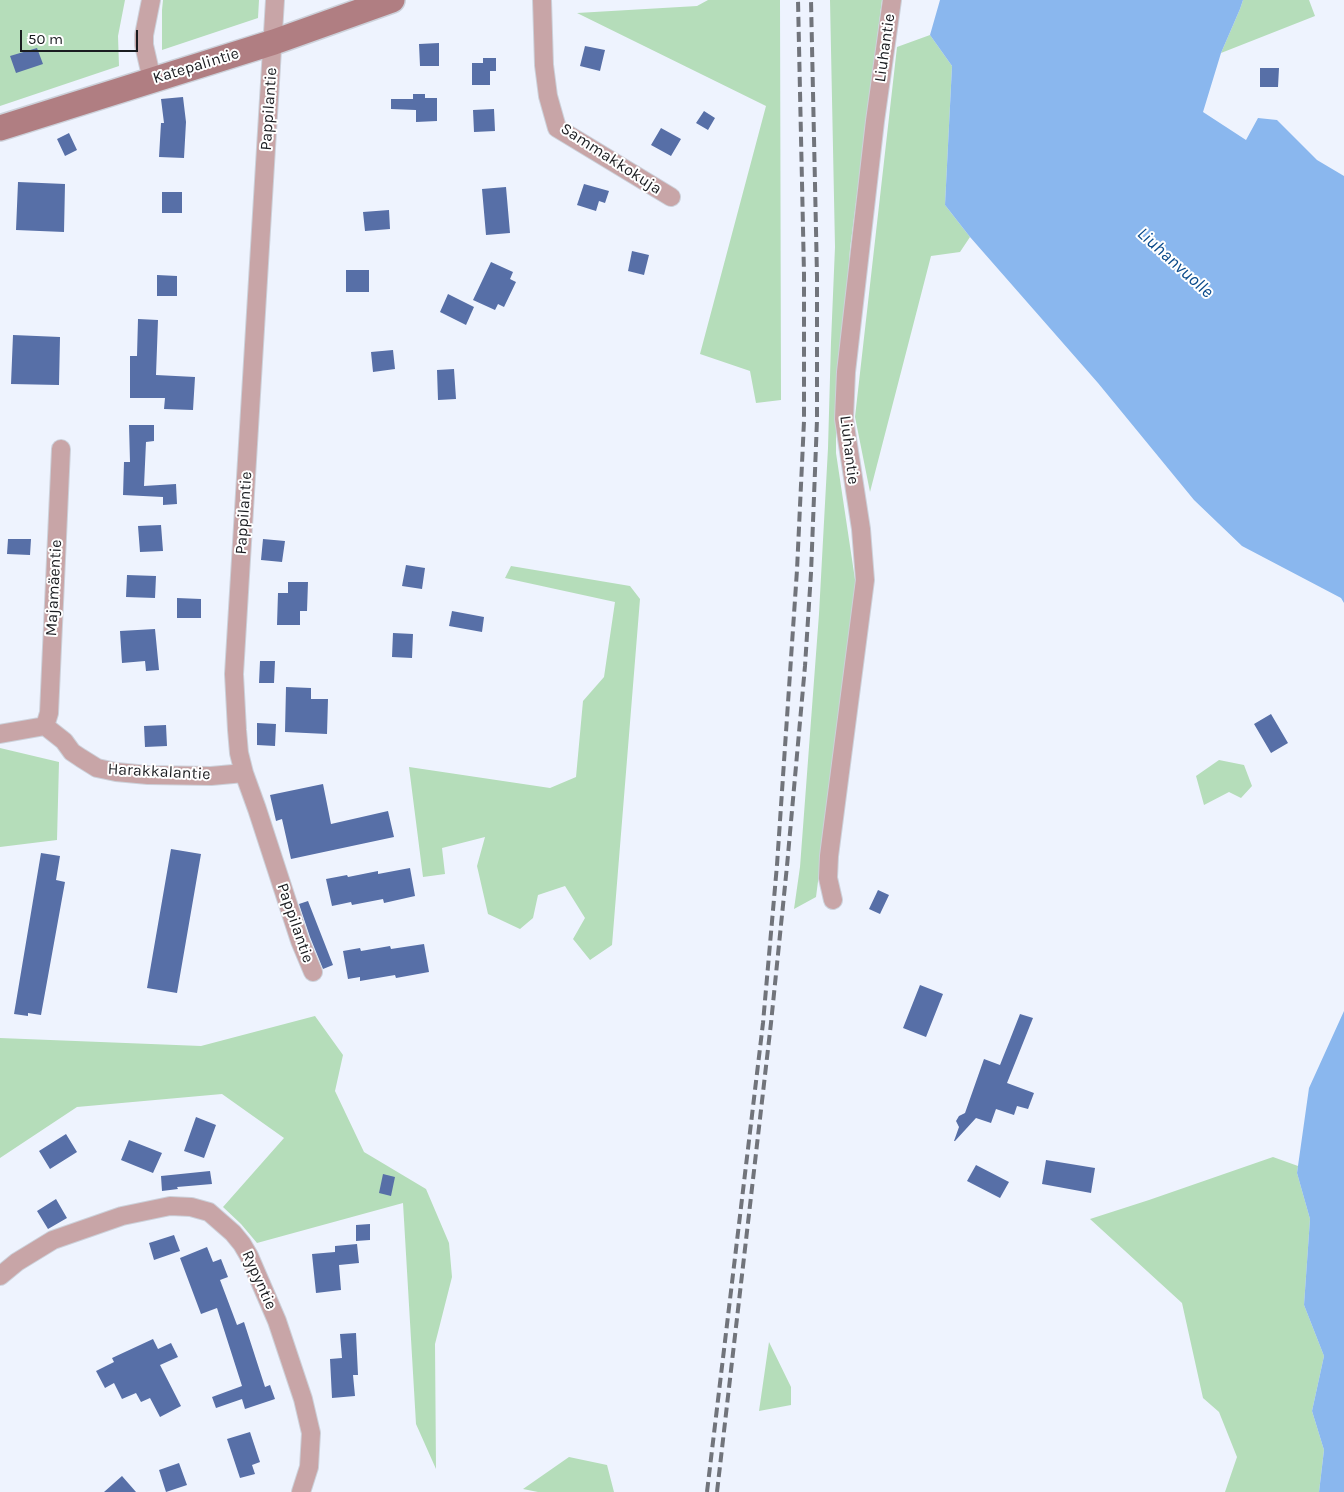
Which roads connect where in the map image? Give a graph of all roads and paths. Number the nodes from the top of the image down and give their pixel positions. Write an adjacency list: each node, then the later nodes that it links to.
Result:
1 (151, 0): 7 (street)
2 (275, 0): 6 (street, Pappilantie)
3 (392, 0): 6 (street, Katepalintie)
4 (542, 0): 9 (street, Sammakkokuja)
5 (892, 0): 14 (street, Liuhantie)
6 (274, 42): 7 (street, Katepalintie); 13 (street, Pappilantie)
7 (152, 80): 8 (street, Katepalintie)
8 (0, 128)
9 (671, 197)
10 (61, 449): 11 (street, Majamäentie)
11 (45, 726): 12 (street); 13 (street, Harakkalantie)
12 (0, 734)
13 (244, 773): 15 (street, Pappilantie)
14 (833, 900)
15 (313, 972)
16 (0, 1276): 17 (street, Rypyntie)
17 (301, 1492)

